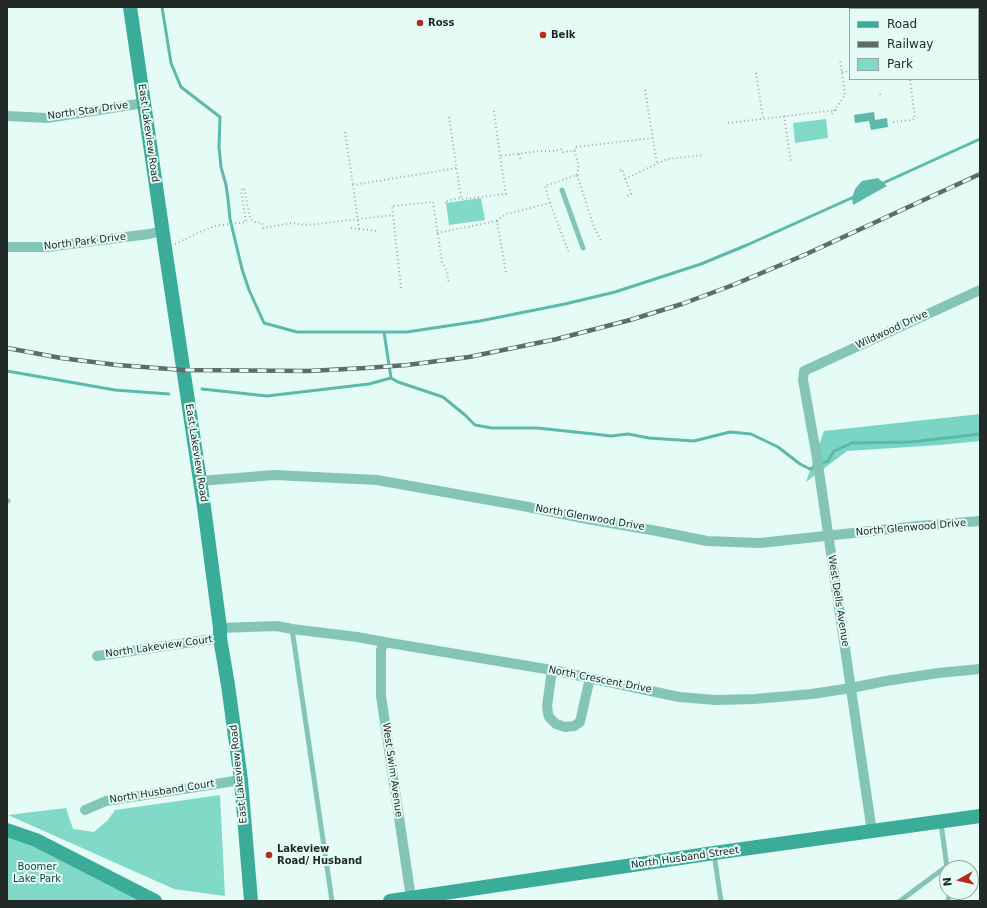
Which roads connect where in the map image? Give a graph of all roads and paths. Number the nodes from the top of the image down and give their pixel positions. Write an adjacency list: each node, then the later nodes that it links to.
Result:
1 (130, 7): 10 (main road, East Lakeview Road)
2 (840, 59): 4 (path)
3 (849, 71): 4 (path)
4 (842, 72): 11 (path)
5 (756, 73): 17 (path)
6 (910, 80): 18 (path)
7 (645, 90): 21 (path)
8 (880, 94): 9 (path)
9 (881, 97)
10 (144, 103): 14 (street, North Star Drive); 44 (main road, East Lakeview Road)
11 (836, 110): 13 (path); 15 (path)
12 (494, 111): 25 (path)
13 (832, 114)
14 (7, 116)
15 (784, 116): 17 (path); 27 (path)
16 (449, 117): 29 (path)
17 (763, 118): 19 (path)
18 (893, 122)
19 (728, 123)
20 (345, 132): 33 (path)
21 (652, 138): 22 (path); 28 (path)
22 (574, 150): 23 (path); 31 (path)
23 (519, 154): 25 (path); 26 (path)
24 (704, 155): 28 (path)
25 (500, 156): 36 (path)
26 (521, 161)
27 (791, 163)
28 (657, 164): 32 (path)
29 (457, 168): 33 (path); 36 (path)
30 (620, 170): 32 (path)
31 (577, 174): 38 (path); 47 (path)
32 (625, 179): 35 (path)
33 (353, 185): 40 (path)
34 (562, 190): 50 (lane)
35 (627, 196)
36 (461, 198): 37 (path)
37 (446, 203)
38 (550, 203): 41 (path); 51 (path)
39 (393, 215): 40 (path); 46 (path); 54 (path)
40 (358, 220): 43 (path); 49 (path)
41 (497, 221): 46 (path); 52 (path)
42 (351, 228): 43 (path)
43 (359, 229): 45 (path)
44 (162, 231): 48 (street, North Park Drive); 49 (main road, East Lakeview Road)
45 (378, 231)
46 (438, 233): 53 (path)
47 (601, 241)
48 (7, 247)
49 (164, 248): 57 (main road, East Lakeview Road)
50 (583, 248)
51 (569, 253)
52 (506, 273)
53 (449, 284)
54 (400, 288)
55 (980, 290): 56 (street, Wildwood Drive)
56 (804, 371): 59 (street, West Dells Avenue)
57 (200, 481): 59 (street, North Glenwood Drive); 61 (main road, East Lakeview Road)
58 (980, 521): 59 (street, North Glenwood Drive)
59 (828, 536): 67 (street, West Dells Avenue)
60 (292, 629): 61 (street, North Crescent Drive); 62 (street, North Crescent Drive); 80 (lane)
61 (220, 633): 63 (street, North Lakeview Court); 68 (main road, East Lakeview Road)
62 (384, 642): 65 (street, North Crescent Drive); 77 (street, West Swim Avenue)
63 (97, 656)
64 (980, 669): 67 (street, North Crescent Drive)
65 (552, 670): 66 (street, North Crescent Drive); 66 (street)
66 (590, 678): 67 (street, North Crescent Drive)
67 (851, 688): 73 (street, West Dells Avenue)
68 (240, 780): 69 (street, North Husband Court); 79 (main road, East Lakeview Road)
69 (85, 810)
70 (980, 816): 71 (main road, North Husband Street)
71 (940, 822): 73 (main road, North Husband Street); 75 (lane)
72 (7, 830): 78 (main road)
73 (872, 832): 74 (main road, North Husband Street)
74 (714, 854): 77 (main road, North Husband Street); 82 (lane)
75 (946, 860)
76 (939, 873): 83 (lane)
77 (411, 898): 81 (main road, North Husband Street)
78 (155, 901)
79 (251, 901)
80 (332, 901)
81 (390, 901)
82 (721, 901)
83 (900, 901)

